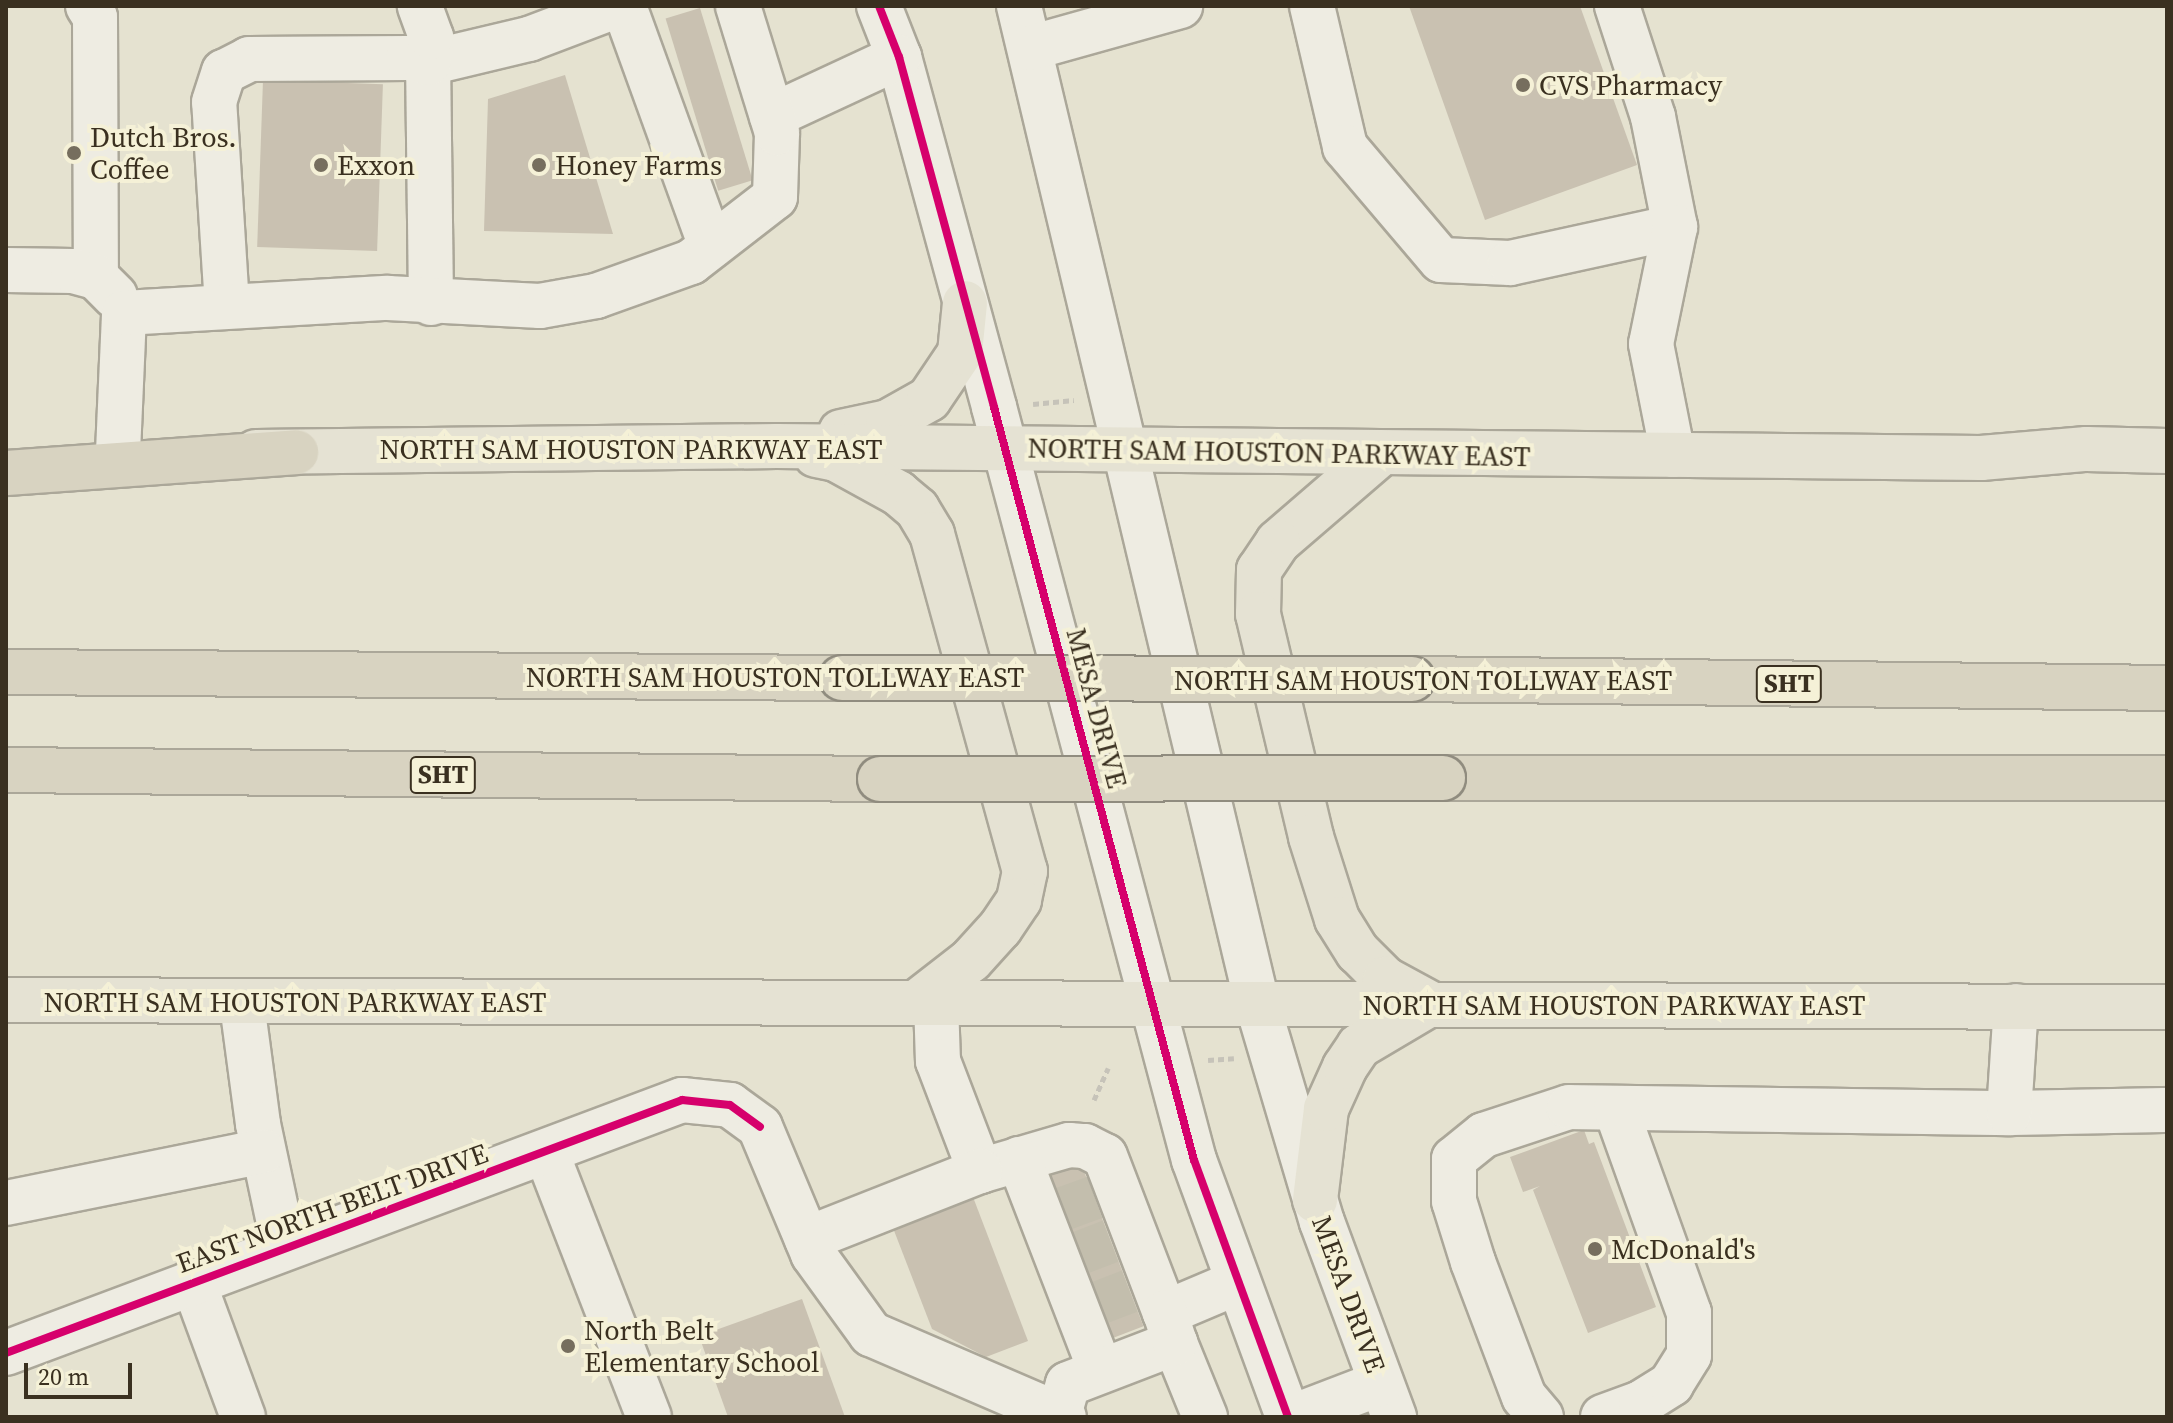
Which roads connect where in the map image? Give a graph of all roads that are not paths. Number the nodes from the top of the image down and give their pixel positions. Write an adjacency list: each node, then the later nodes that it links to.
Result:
1 (88, 6): 18 (street)
2 (420, 6): 13 (street)
3 (616, 6): 13 (street)
4 (624, 6): 16 (street)
5 (738, 6): 14 (street)
6 (879, 6): 12 (street, MESA DRIVE)
7 (1019, 6): 11 (street, MESA DRIVE)
8 (1180, 6): 11 (street)
9 (1312, 6): 15 (street)
10 (1617, 6): 15 (street)
11 (1030, 48): 25 (street, MESA DRIVE)
12 (899, 57): 14 (street); 20 (street, MESA DRIVE)
13 (428, 63): 19 (street); 21 (street)
14 (772, 116): 16 (street)
15 (1675, 227): 31 (street)
16 (711, 246): 19 (street)
17 (6, 270): 18 (street)
18 (96, 277): 22 (street)
19 (431, 303): 21 (street)
20 (965, 303): 23 (main road); 24 (street, MESA DRIVE)
21 (227, 306): 22 (street)
22 (124, 313): 28 (street)
23 (777, 446): 24 (main road, NORTH SAM HOUSTON PARKWAY EAST); 29 (main road, NORTH SAM HOUSTON PARKWAY EAST); 38 (main road)
24 (1006, 449): 25 (main road, NORTH SAM HOUSTON PARKWAY EAST); 42 (street, MESA DRIVE)
25 (1122, 450): 30 (main road, NORTH SAM HOUSTON PARKWAY EAST); 39 (street, MESA DRIVE)
26 (6, 451): 28 (main road, NORTH SAM HOUSTON PARKWAY EAST)
27 (2167, 451): 31 (main road, NORTH SAM HOUSTON PARKWAY EAST)
28 (118, 452): 29 (main road, NORTH SAM HOUSTON PARKWAY EAST)
29 (296, 452): 32 (highway)
30 (1380, 454): 31 (main road, NORTH SAM HOUSTON PARKWAY EAST); 41 (main road)
31 (1673, 455)
32 (6, 473)
33 (6, 672): 34 (highway, NORTH SAM HOUSTON TOLLWAY EAST / SHT, bridge)
34 (2167, 688)
35 (6, 770): 36 (highway, SHT, bridge)
36 (2167, 778)
37 (6, 1000): 40 (main road, NORTH SAM HOUSTON PARKWAY EAST)
38 (927, 1002): 40 (main road, NORTH SAM HOUSTON PARKWAY EAST); 42 (main road, NORTH SAM HOUSTON PARKWAY EAST); 50 (street)
39 (1257, 1003): 41 (main road, NORTH SAM HOUSTON PARKWAY EAST); 42 (main road, NORTH SAM HOUSTON PARKWAY EAST); 51 (street, MESA DRIVE)
40 (242, 1004): 48 (street)
41 (1431, 1004): 43 (main road, NORTH SAM HOUSTON PARKWAY EAST); 51 (main road)
42 (1153, 1005): 58 (street, MESA DRIVE)
43 (2016, 1006): 44 (main road, NORTH SAM HOUSTON PARKWAY EAST); 47 (street)
44 (2167, 1007)
45 (1616, 1109): 47 (street); 68 (street); 69 (street)
46 (2167, 1110): 47 (street)
47 (2009, 1113)
48 (263, 1151): 52 (street); 55 (street)
49 (547, 1154): 54 (street, EAST NORTH BELT DRIVE); 55 (street, EAST NORTH BELT DRIVE); 65 (street)
50 (1000, 1165): 53 (street); 53 (street); 54 (street)
51 (1315, 1200): 62 (street, MESA DRIVE)
52 (6, 1203)
53 (1078, 1203): 56 (street); 56 (street)
54 (807, 1239): 63 (street)
55 (284, 1246): 57 (street, EAST NORTH BELT DRIVE)
56 (1095, 1247): 59 (street); 59 (street)
57 (193, 1281): 60 (street, EAST NORTH BELT DRIVE); 64 (street)
58 (1236, 1283): 59 (street); 67 (street, MESA DRIVE)
59 (1133, 1307): 61 (street); 61 (street); 66 (street)
60 (6, 1353)
61 (1101, 1371): 63 (street)
62 (1388, 1400): 67 (street)
63 (1061, 1416)
64 (243, 1417)
65 (649, 1417)
66 (1205, 1417)
67 (1290, 1417)
68 (1541, 1417)
69 (1603, 1417)

